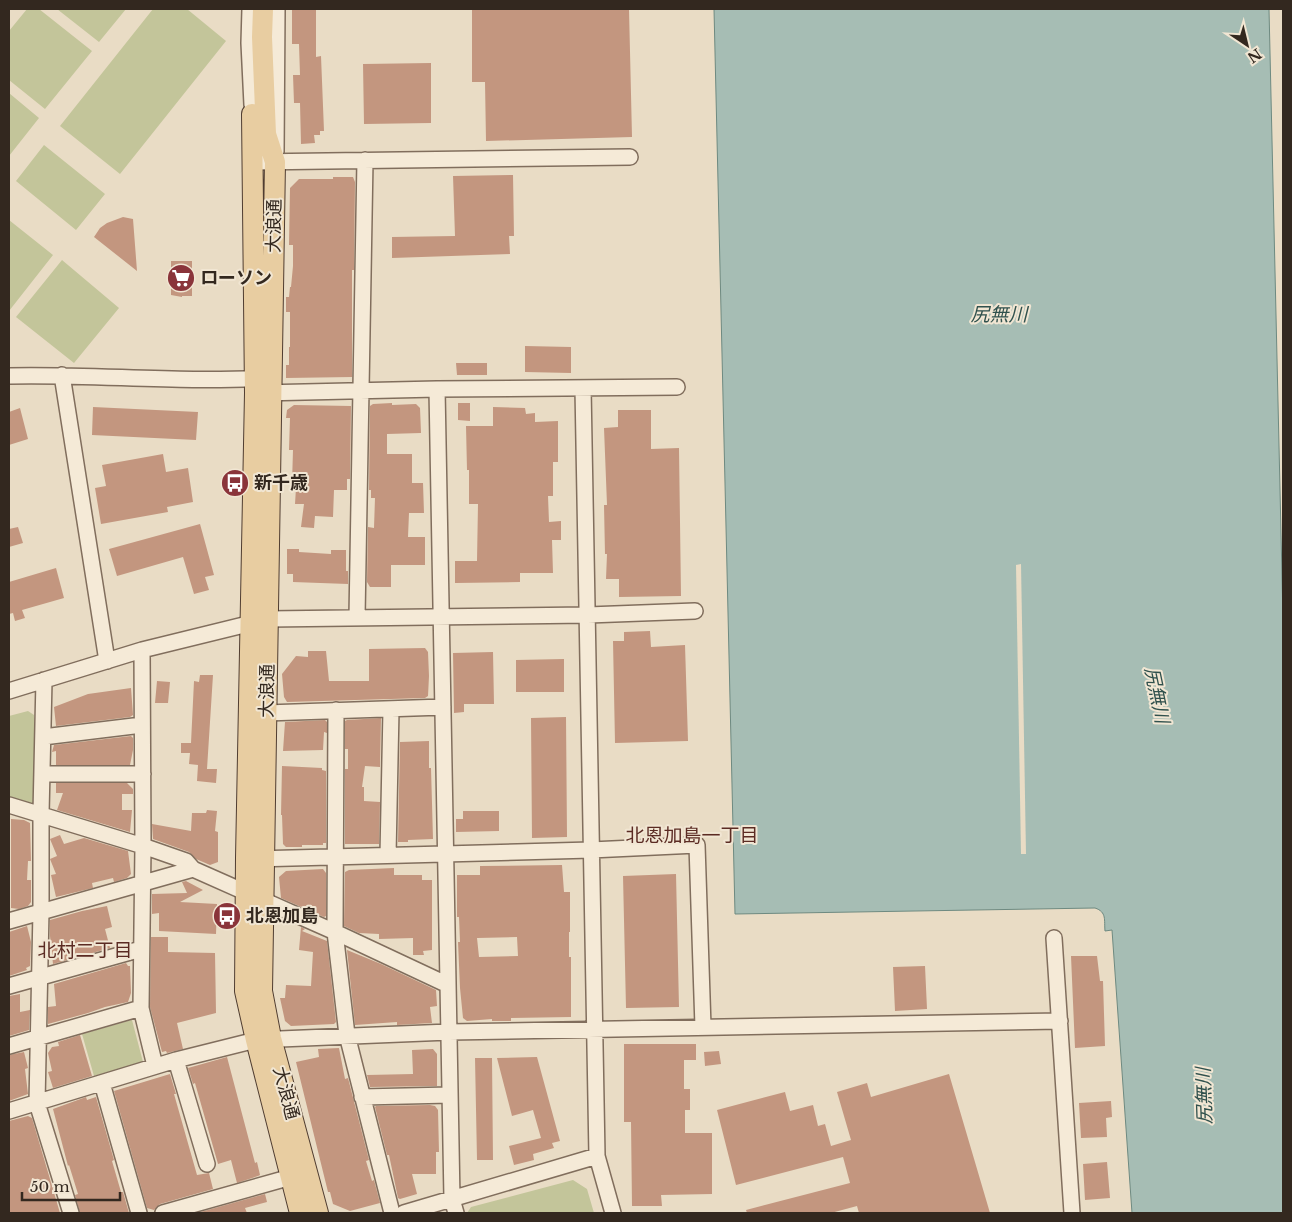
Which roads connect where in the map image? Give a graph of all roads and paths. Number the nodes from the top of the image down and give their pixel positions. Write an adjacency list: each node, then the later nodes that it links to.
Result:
1 (250, 9): 5 (street)
2 (263, 9): 4 (main road, 大浪通)
3 (276, 9): 9 (street)
4 (263, 72): 5 (main road); 9 (main road, 大浪通)
5 (252, 105): 8 (main road, 大浪通)
6 (630, 157): 7 (street)
7 (365, 160): 9 (street); 16 (street)
8 (254, 162): 9 (street); 12 (main road, 大浪通)
9 (275, 162): 12 (main road, 大浪通)
10 (62, 375): 11 (street); 12 (street); 23 (street)
11 (9, 376)
12 (263, 386): 16 (street); 21 (main road, 大浪通)
13 (677, 387): 14 (street)
14 (583, 388): 15 (street); 18 (street)
15 (437, 389): 16 (street); 19 (street)
16 (361, 390): 20 (street)
17 (695, 611): 18 (street)
18 (588, 615): 19 (street); 37 (street)
19 (441, 616): 20 (street); 26 (street)
20 (358, 617): 21 (street)
21 (259, 621): 22 (street); 29 (main road, 大浪通); 41 (main road, 大浪通)
22 (142, 650): 23 (street); 30 (street)
23 (107, 661): 24 (street)
24 (44, 680): 25 (street); 31 (street)
25 (9, 691)
26 (442, 707): 28 (street); 38 (street)
27 (336, 710): 28 (street); 29 (street); 40 (street)
28 (391, 710): 39 (street)
29 (266, 713): 41 (main road, 大浪通)
30 (142, 725): 31 (street); 33 (street)
31 (43, 737): 32 (street)
32 (42, 774): 33 (street); 35 (street)
33 (143, 774): 36 (street)
34 (9, 804): 35 (street)
35 (41, 814): 36 (street); 45 (street)
36 (143, 846): 42 (street); 43 (street)
37 (591, 850): 38 (street); 55 (street); 56 (street)
38 (445, 853): 39 (street); 52 (street)
39 (388, 855): 40 (street)
40 (335, 856): 41 (street); 47 (street)
41 (255, 859): 44 (main road, 大浪通)
42 (194, 869): 43 (street); 44 (street)
43 (142, 883): 45 (street); 49 (street)
44 (254, 897): 47 (street); 60 (main road, 大浪通)
45 (41, 911): 46 (street); 50 (street)
46 (9, 921)
47 (335, 932): 52 (street); 58 (street)
48 (1054, 938): 54 (street)
49 (141, 949): 50 (street); 53 (street)
50 (39, 977): 51 (street); 59 (street)
51 (9, 986)
52 (448, 986): 57 (street)
53 (141, 1008): 59 (street); 63 (street)
54 (1060, 1020): 55 (street); 81 (street)
55 (703, 1027): 56 (street)
56 (595, 1029): 57 (street); 69 (street)
57 (449, 1032): 58 (street); 65 (street)
58 (347, 1035): 60 (street); 66 (street)
59 (38, 1038): 61 (street); 67 (street)
60 (264, 1039): 62 (street); 71 (main road, 大浪通); 77 (main road, 大浪通)
61 (9, 1046)
62 (176, 1060): 63 (street); 70 (street)
63 (155, 1066): 64 (street)
64 (102, 1083): 67 (street); 74 (street)
65 (450, 1095): 66 (street); 72 (street)
66 (362, 1097): 78 (street)
67 (37, 1103): 68 (street); 73 (street)
68 (9, 1111)
69 (597, 1156): 72 (street); 80 (street)
70 (207, 1164)
71 (291, 1177): 75 (street); 76 (main road, 大浪通)
72 (454, 1206): 79 (street)
73 (71, 1213)
74 (139, 1213)
75 (163, 1213)
76 (300, 1213)
77 (318, 1213)
78 (392, 1213)
79 (404, 1213)
80 (613, 1213)
81 (1072, 1213)

